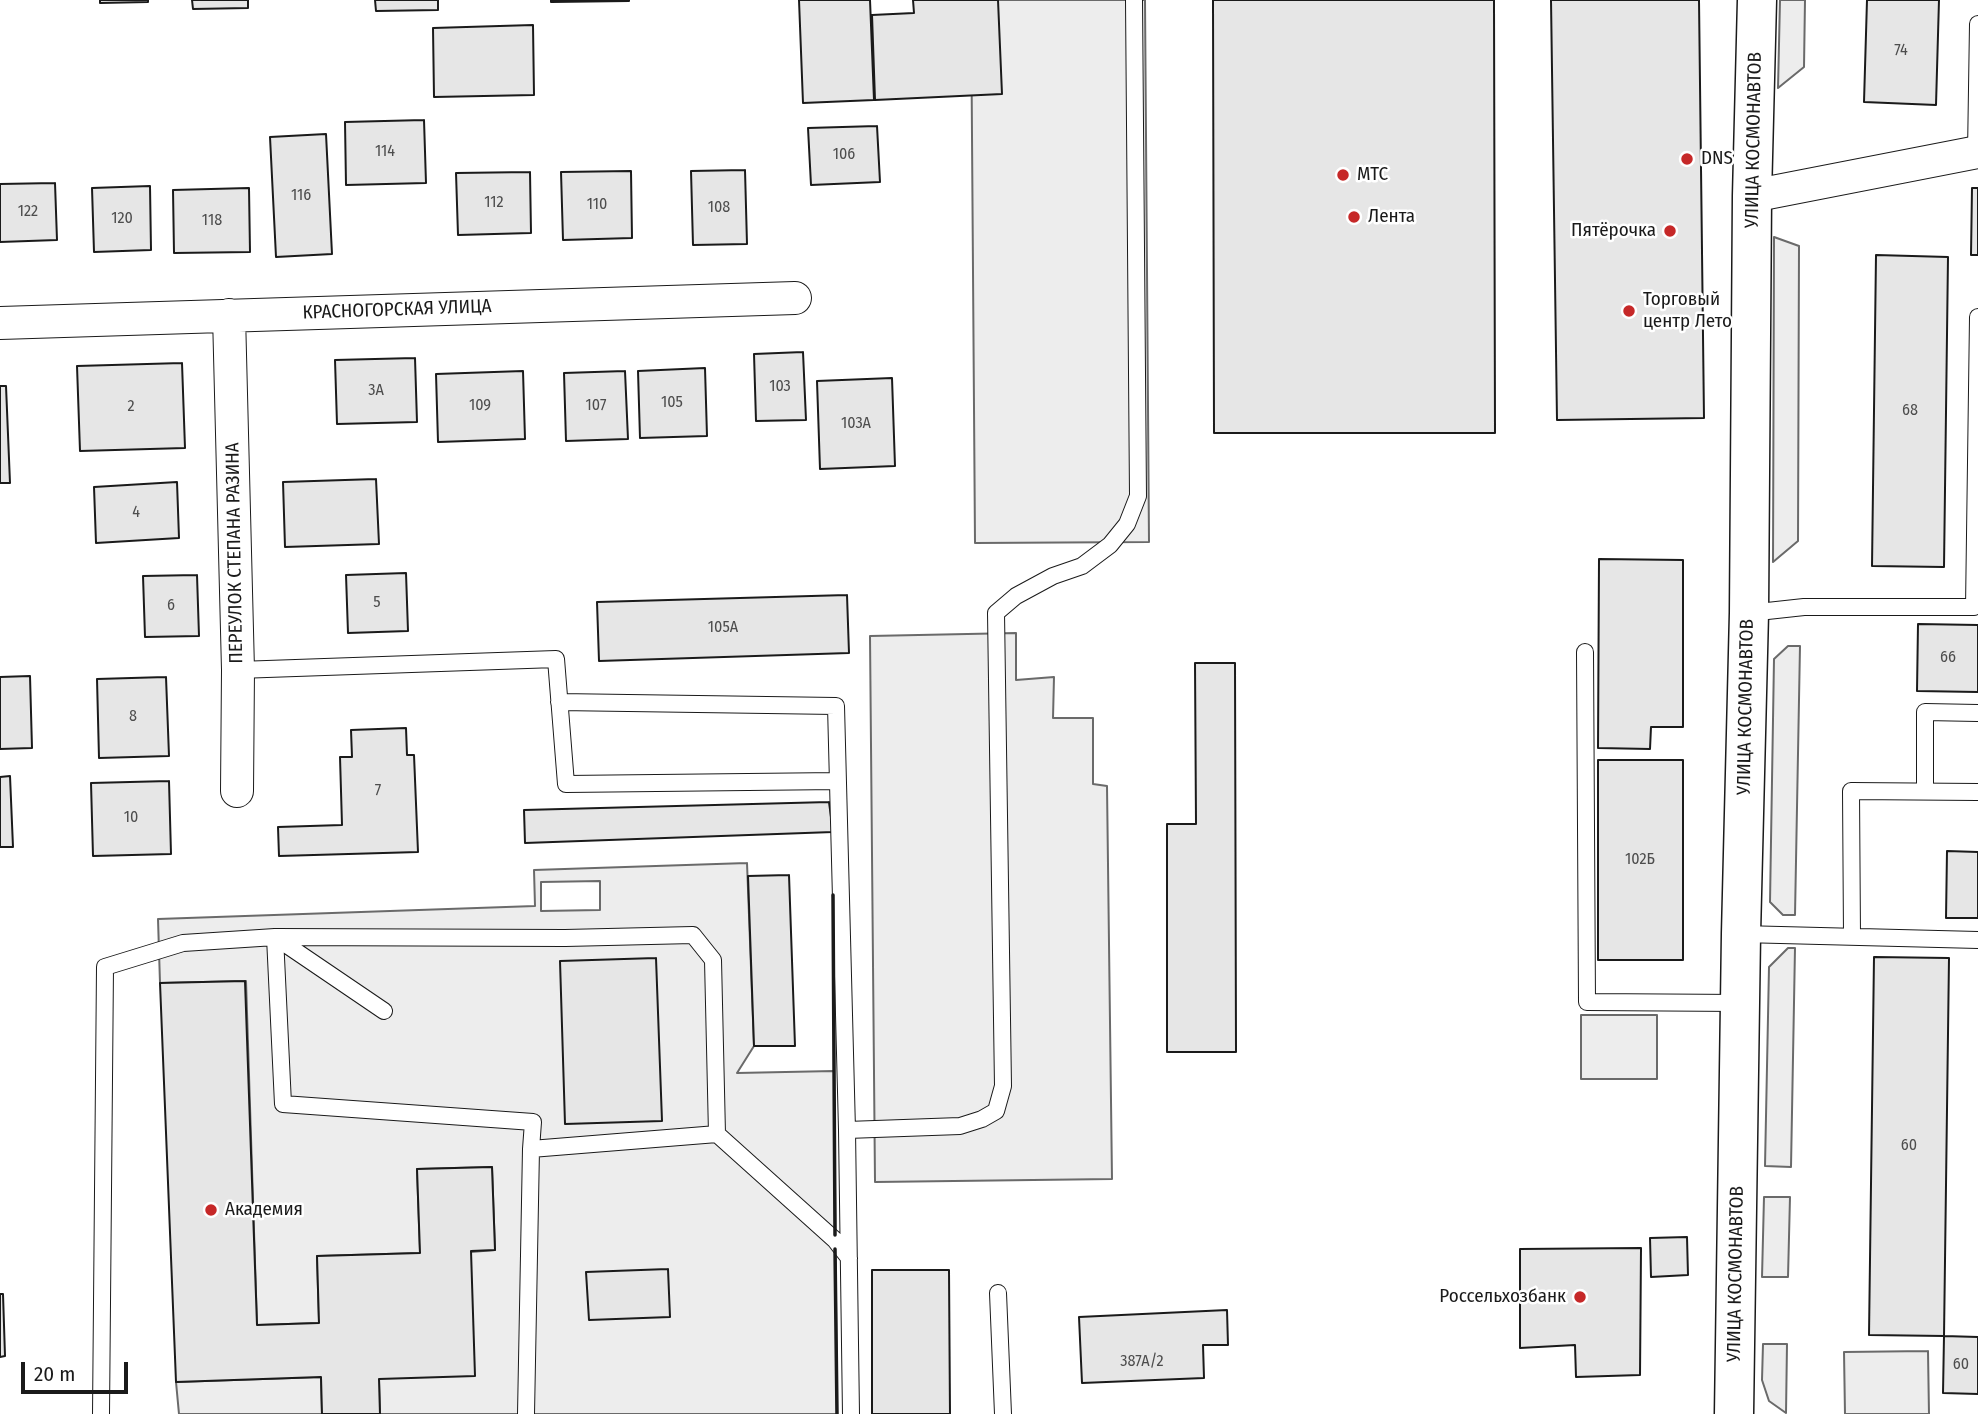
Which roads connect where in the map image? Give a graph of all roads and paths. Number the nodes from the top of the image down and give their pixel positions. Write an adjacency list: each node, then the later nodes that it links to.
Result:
1 (1134, 0): 26 (lane)
2 (1757, 0): 5 (street, УЛИЦА КОСМОНАВТОВ)
3 (1978, 24): 4 (lane)
4 (1977, 153): 5 (street)
5 (1752, 196): 11 (street, УЛИЦА КОСМОНАВТОВ)
6 (794, 298): 7 (street, КРАСНОГОРСКАЯ УЛИЦА)
7 (229, 315): 9 (street, КРАСНОГОРСКАЯ УЛИЦА); 13 (street, ПЕРЕУЛОК СТЕПАНА РАЗИНА)
8 (1978, 317): 10 (lane)
9 (0, 323)
10 (1976, 570): 11 (lane)
11 (1749, 613): 20 (street, УЛИЦА КОСМОНАВТОВ)
12 (1585, 652): 24 (lane)
13 (238, 670): 14 (lane); 17 (street, ПЕРЕУЛОК СТЕПАНА РАЗИНА)
14 (559, 702): 16 (lane); 16 (lane)
15 (1978, 713): 18 (lane)
16 (838, 781): 26 (lane)
17 (237, 791)
18 (1925, 791): 19 (lane); 21 (lane)
19 (1978, 792)
20 (1741, 934): 21 (lane); 24 (street, УЛИЦА КОСМОНАВТОВ)
21 (1852, 936): 23 (lane)
22 (275, 937): 25 (lane); 27 (lane); 28 (lane); 31 (lane)
23 (1978, 940)
24 (1741, 1003): 35 (street, УЛИЦА КОСМОНАВТОВ)
25 (384, 1011)
26 (847, 1130): 29 (lane)
27 (717, 1134): 28 (lane); 29 (lane)
28 (531, 1149): 32 (lane)
29 (849, 1258): 33 (lane)
30 (998, 1293): 34 (lane)
31 (101, 1414)
32 (526, 1414)
33 (851, 1414)
34 (1003, 1414)
35 (1734, 1414)

